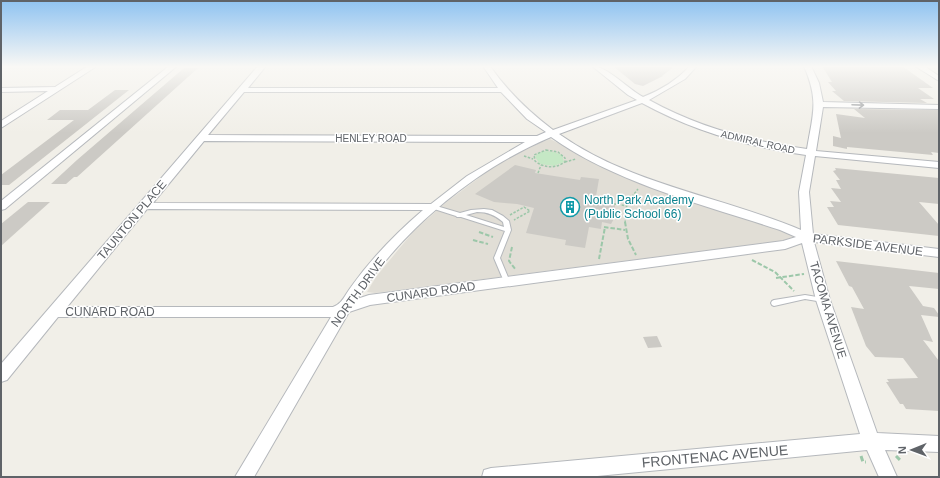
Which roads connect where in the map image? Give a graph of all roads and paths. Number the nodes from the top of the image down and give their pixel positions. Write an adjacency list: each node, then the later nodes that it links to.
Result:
1 (146, 88): 28 (street)
2 (626, 88): 9 (street, ADMIRAL ROAD)
3 (666, 88): 9 (street)
4 (816, 88): 10 (street, TACOMA AVENUE)
5 (57, 89): 6 (street); 12 (street)
6 (1, 90)
7 (242, 90): 8 (street); 14 (street, TAUNTON PLACE)
8 (503, 90): 13 (street, PARKSIDE AVENUE)
9 (642, 100): 13 (street); 16 (street, ADMIRAL ROAD)
10 (819, 104): 11 (street, one-way to 11); 16 (street, TACOMA AVENUE)
11 (939, 107)
12 (1, 125)
13 (552, 133): 15 (street, NORTH DRIVE); 37 (street, PARKSIDE AVENUE)
14 (202, 138): 15 (street, HENLEY ROAD); 26 (street, TAUNTON PLACE)
15 (540, 139): 29 (street, NORTH DRIVE)
16 (810, 153): 22 (street, ADMIRAL ROAD); 37 (street, TACOMA AVENUE)
17 (522, 154): 19 (path)
18 (581, 158): 20 (path)
19 (534, 159): 20 (path); 21 (path)
20 (565, 162): 21 (path)
21 (542, 165): 23 (path)
22 (939, 165)
23 (538, 173)
24 (643, 186): 27 (path)
25 (598, 201): 27 (path)
26 (144, 206): 29 (street); 52 (street, TAUNTON PLACE)
27 (627, 206): 34 (path)
28 (1, 207)
29 (433, 207): 30 (lane); 51 (street, NORTH DRIVE)
30 (460, 216): 33 (lane); 33 (lane)
31 (507, 216): 32 (path)
32 (511, 221)
33 (508, 230): 47 (lane)
34 (625, 230): 41 (path); 43 (path)
35 (479, 232): 36 (path)
36 (493, 237)
37 (807, 238): 40 (street, PARKSIDE AVENUE); 47 (street, CUNARD ROAD); 49 (street, TACOMA AVENUE)
38 (473, 240): 39 (path)
39 (488, 244)
40 (939, 253)
41 (639, 259)
42 (752, 260): 45 (path)
43 (598, 264)
44 (806, 274): 45 (path)
45 (780, 277): 46 (path); 48 (path)
46 (776, 278)
47 (507, 282): 51 (street, CUNARD ROAD)
48 (789, 286)
49 (823, 300): 50 (lane); 55 (street, TACOMA AVENUE)
50 (774, 303)
51 (344, 310): 52 (street, CUNARD ROAD); 59 (street, NORTH DRIVE)
52 (54, 312): 53 (street, TAUNTON PLACE)
53 (1, 375)
54 (939, 444): 55 (street, FRONTENAC AVENUE)
55 (866, 448): 58 (path); 60 (street, FRONTENAC AVENUE); 61 (street, TACOMA AVENUE)
56 (895, 455): 57 (path)
57 (901, 461)
58 (863, 462)
59 (244, 477)
60 (491, 477)
61 (888, 477)

